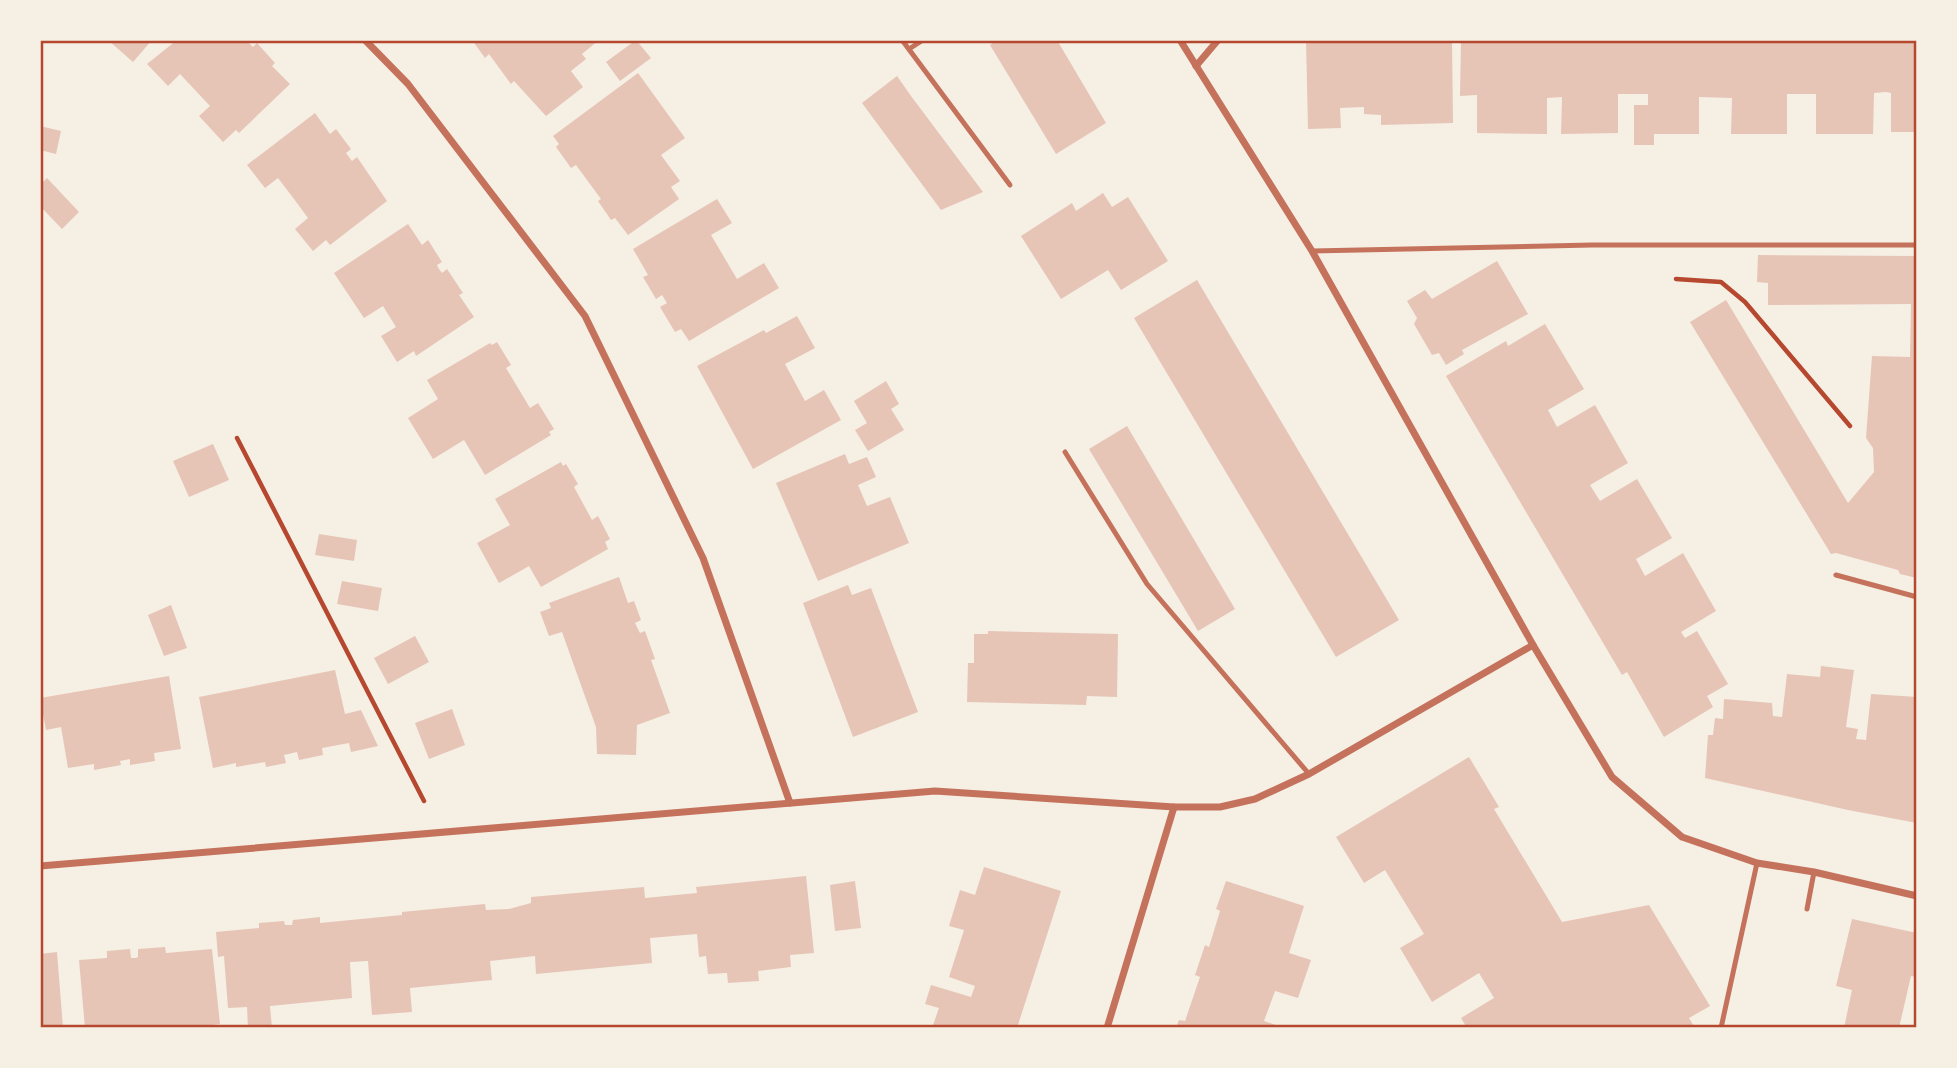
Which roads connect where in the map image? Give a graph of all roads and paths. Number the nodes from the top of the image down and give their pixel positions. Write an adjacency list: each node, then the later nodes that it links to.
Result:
1 (365, 40): 19 (street)
2 (902, 40): 6 (lane)
3 (923, 40): 6 (lane)
4 (1180, 40): 7 (street)
5 (1218, 40): 7 (street)
6 (909, 49): 8 (lane)
7 (1196, 66): 10 (street)
8 (1010, 185)
9 (1917, 245): 10 (lane)
10 (1312, 251): 17 (street)
11 (1667, 278): 12 (path)
12 (1850, 426)
13 (237, 438): 21 (path)
14 (1065, 452): 18 (lane)
15 (1836, 575): 16 (lane)
16 (1917, 597)
17 (1533, 645): 18 (street); 22 (street)
18 (1310, 774): 20 (street)
19 (790, 803): 20 (street); 21 (street)
20 (1174, 807): 27 (street)
21 (440, 834): 23 (street)
22 (1757, 863): 24 (street); 28 (lane)
23 (40, 866)
24 (1814, 872): 25 (street); 26 (lane)
25 (1917, 896)
26 (1807, 909)
27 (1107, 1028)
28 (1721, 1028)

